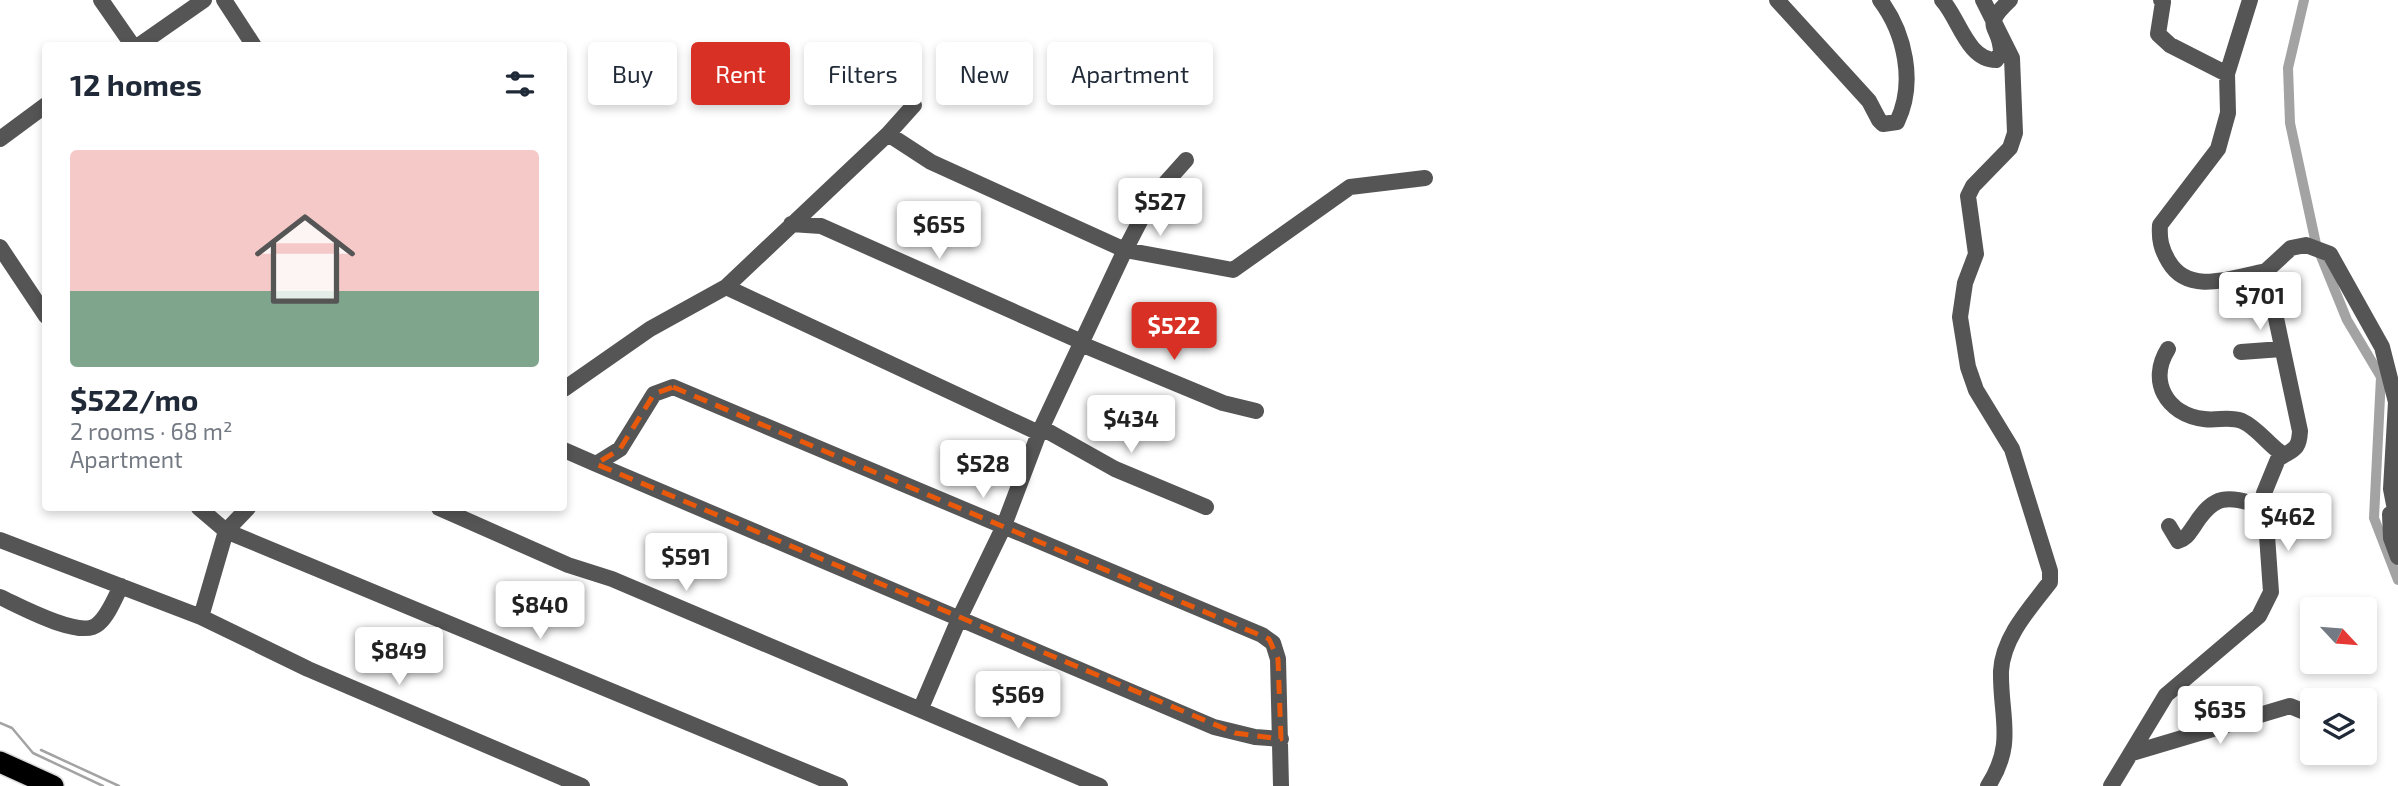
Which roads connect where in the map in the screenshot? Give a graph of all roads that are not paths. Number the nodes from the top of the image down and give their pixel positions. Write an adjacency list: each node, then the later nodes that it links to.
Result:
1 (101, 0): 12 (street)
2 (204, 0): 13 (street)
3 (224, 0): 14 (street)
4 (1777, 0): 5 (street)
5 (1880, 0)
6 (1942, 0): 11 (street)
7 (1983, 0): 11 (street)
8 (2010, 0): 11 (street)
9 (2161, 0): 15 (street)
10 (2250, 0): 15 (street)
11 (1993, 20): 64 (street)
12 (133, 42)
13 (142, 42)
14 (251, 42)
15 (2227, 74): 25 (street)
16 (914, 105): 18 (street)
17 (42, 108): 19 (street)
18 (888, 134): 22 (street); 24 (street)
19 (0, 139)
20 (1186, 160): 24 (street)
21 (1425, 178): 24 (street)
22 (791, 224): 26 (street); 28 (street)
23 (0, 247): 27 (street)
24 (1125, 250): 28 (street)
25 (2266, 271): 30 (street); 38 (street)
26 (726, 287): 32 (street); 34 (street)
27 (42, 310)
28 (1082, 343): 33 (street); 34 (street)
29 (2168, 349): 36 (street)
30 (2282, 349): 31 (street); 36 (street)
31 (2241, 352)
32 (567, 387)
33 (1256, 411)
34 (1040, 431): 39 (street); 46 (street)
35 (567, 451): 37 (street)
36 (2284, 455): 40 (street)
37 (596, 464): 46 (street); 53 (street)
38 (2392, 505): 44 (street); 49 (street)
39 (1206, 507)
40 (2265, 507): 45 (street); 57 (street)
41 (203, 511): 47 (street)
42 (245, 511): 47 (street)
43 (446, 511): 54 (street)
44 (2398, 525)
45 (2169, 526)
46 (1003, 528): 53 (street); 56 (street)
47 (226, 531): 52 (street); 61 (street)
48 (0, 540): 50 (street)
49 (2398, 557)
50 (121, 586): 51 (street); 52 (street)
51 (0, 597)
52 (201, 617): 60 (street)
53 (959, 619): 54 (street); 56 (street)
54 (921, 708): 62 (street)
55 (2300, 710): 57 (street)
56 (1280, 739): 63 (street)
57 (2132, 753): 65 (street)
58 (0, 762): 59 (highway)
59 (53, 786)
60 (582, 786)
61 (840, 786)
62 (1100, 786)
63 (1282, 786)
64 (1988, 786)
65 (2111, 786)

